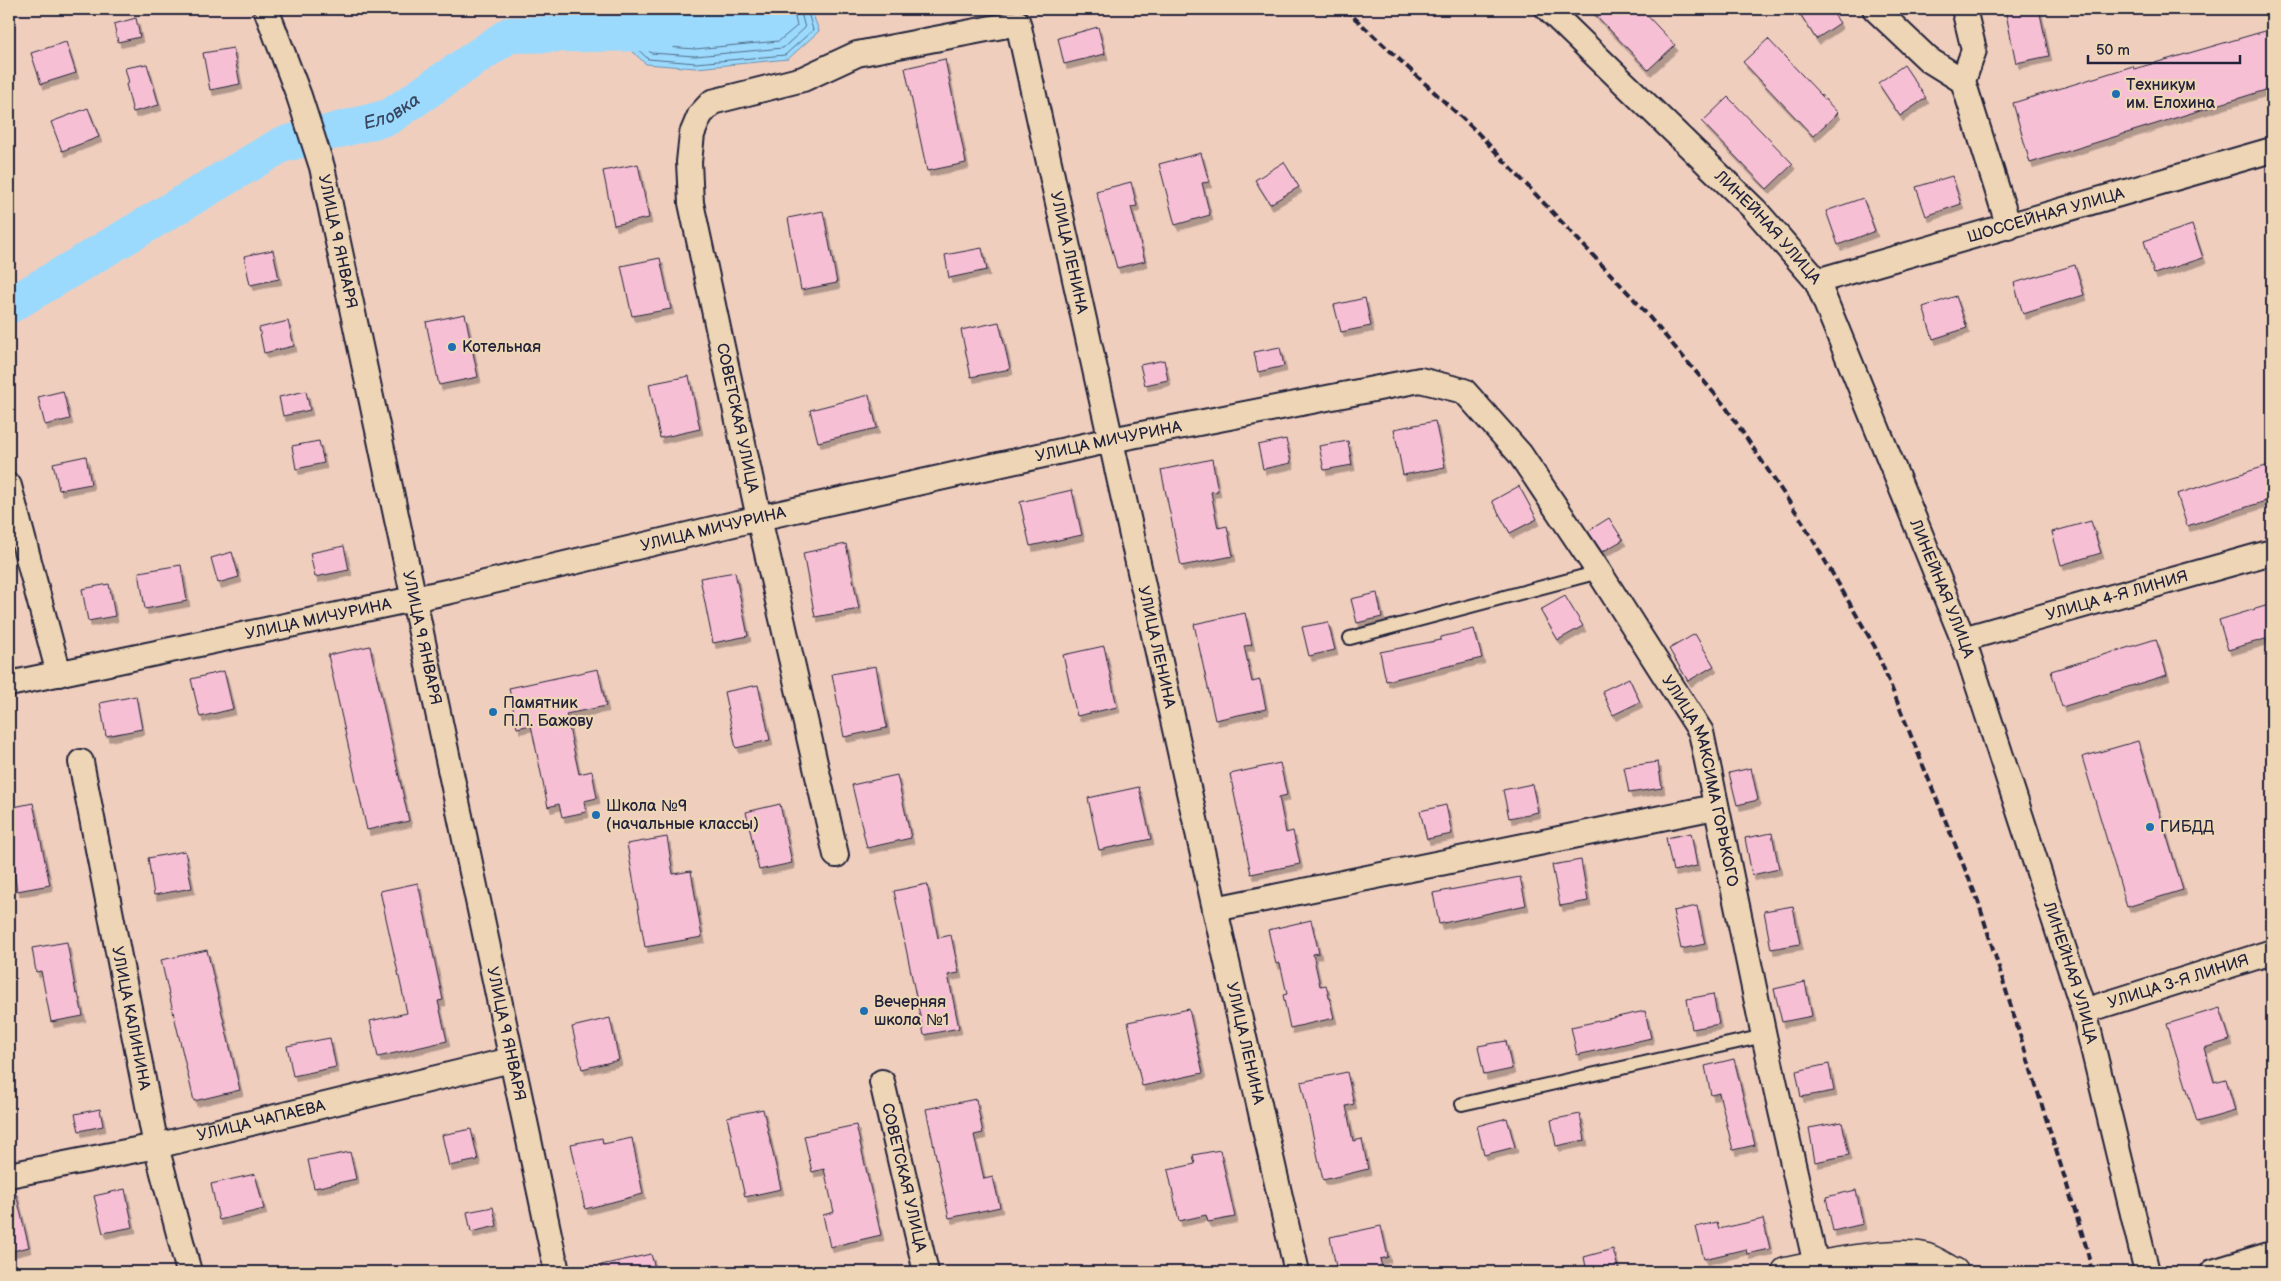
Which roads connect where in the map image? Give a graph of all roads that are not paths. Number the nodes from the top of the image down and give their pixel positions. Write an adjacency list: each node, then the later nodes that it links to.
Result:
1 (266, 9): 16 (street, УЛИЦА 9 ЯНВАРЯ)
2 (1548, 9): 9 (street, ЛИНЕЙНАЯ УЛИЦА)
3 (1875, 9): 6 (street)
4 (1964, 9): 6 (street)
5 (1018, 23): 11 (street, УЛИЦА ЛЕНИНА); 13 (street, СОВЕТСКАЯ УЛИЦА)
6 (1963, 81): 8 (street)
7 (2272, 150): 8 (street, ШОССЕЙНАЯ УЛИЦА)
8 (2009, 227): 9 (street, ШОССЕЙНАЯ УЛИЦА)
9 (1817, 281): 18 (street, ЛИНЕЙНАЯ УЛИЦА)
10 (1420, 380): 11 (street, УЛИЦА МИЧУРИНА); 15 (street, УЛИЦА МАКСИМА ГОРЬКОГО)
11 (1111, 440): 13 (street, УЛИЦА МИЧУРИНА); 24 (street, УЛИЦА ЛЕНИНА)
12 (9, 486): 19 (street)
13 (759, 518): 16 (street, УЛИЦА МИЧУРИНА); 23 (street, СОВЕТСКАЯ УЛИЦА)
14 (2272, 552): 18 (street, УЛИЦА 4-Я ЛИНИЯ)
15 (1599, 572): 17 (lane); 22 (street, УЛИЦА МАКСИМА ГОРЬКОГО)
16 (414, 598): 19 (street, УЛИЦА МИЧУРИНА); 28 (street, УЛИЦА 9 ЯНВАРЯ)
17 (1350, 638)
18 (1963, 639): 26 (street, ЛИНЕЙНАЯ УЛИЦА)
19 (59, 674): 20 (street, УЛИЦА МИЧУРИНА)
20 (9, 684)
21 (81, 762): 31 (street, УЛИЦА КАЛИНИНА)
22 (1716, 807): 24 (street); 27 (street, УЛИЦА МАКСИМА ГОРЬКОГО)
23 (836, 855)
24 (1215, 909): 38 (street, УЛИЦА ЛЕНИНА)
25 (2272, 952): 26 (street, УЛИЦА 3-Я ЛИНИЯ)
26 (2084, 1011): 41 (street, ЛИНЕЙНАЯ УЛИЦА)
27 (1764, 1036): 30 (lane); 34 (street, УЛИЦА МАКСИМА ГОРЬКОГО)
28 (511, 1060): 31 (street, УЛИЦА ЧАПАЕВА); 36 (street, УЛИЦА 9 ЯНВАРЯ)
29 (882, 1082): 37 (street, СОВЕТСКАЯ УЛИЦА)
30 (1462, 1104)
31 (156, 1146): 32 (street, УЛИЦА ЧАПАЕВА); 35 (street, УЛИЦА КАЛИНИНА)
32 (9, 1175)
33 (2272, 1254): 42 (street)
34 (1818, 1269): 39 (street); 40 (street)
35 (189, 1272)
36 (557, 1272)
37 (926, 1272)
38 (1298, 1272)
39 (1786, 1272)
40 (1954, 1272)
41 (2147, 1272)
42 (2213, 1272)

